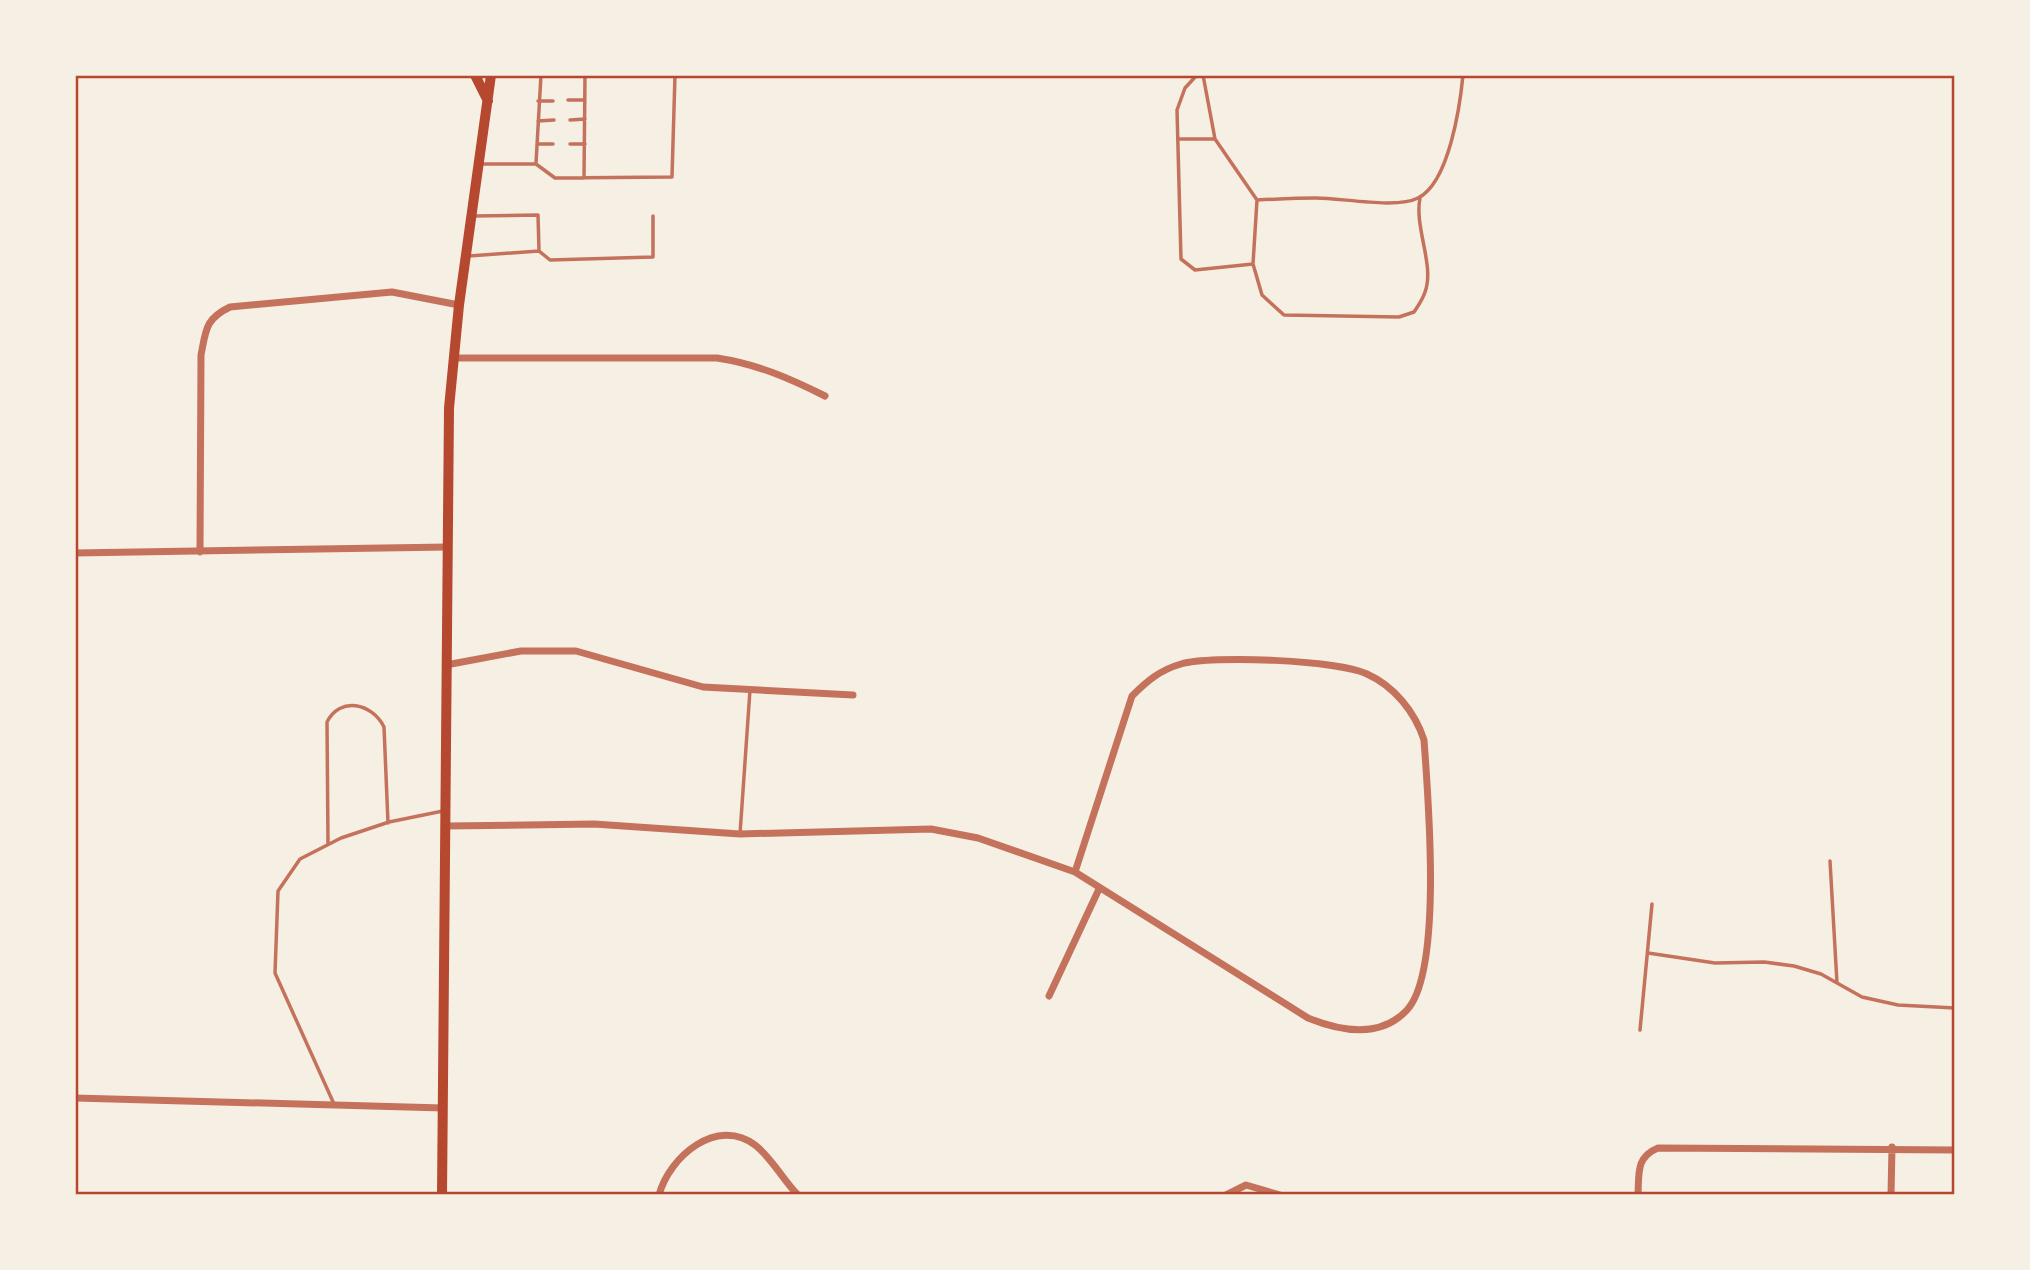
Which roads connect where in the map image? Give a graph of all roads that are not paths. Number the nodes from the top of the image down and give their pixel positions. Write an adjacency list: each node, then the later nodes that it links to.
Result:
1 (475, 75): 11 (main road)
2 (491, 75): 11 (main road)
3 (541, 75): 12 (lane)
4 (585, 75): 10 (lane)
5 (675, 75): 26 (lane)
6 (1197, 75): 18 (lane)
7 (1203, 75): 19 (lane)
8 (1464, 75): 27 (lane)
9 (568, 100): 10 (lane)
10 (585, 100): 16 (lane)
11 (488, 101): 24 (main road)
12 (538, 101): 13 (lane); 17 (lane)
13 (553, 101)
14 (554, 120): 17 (lane)
15 (570, 120): 16 (lane)
16 (585, 120): 23 (lane)
17 (538, 121): 20 (lane)
18 (1178, 139): 19 (lane); 33 (lane)
19 (1215, 139): 28 (lane)
20 (537, 144): 21 (lane); 25 (lane)
21 (553, 144)
22 (570, 144): 23 (lane)
23 (585, 144): 26 (lane)
24 (481, 164): 25 (lane); 29 (main road)
25 (536, 164): 26 (lane)
26 (584, 177)
27 (1420, 198): 28 (lane); 33 (lane)
28 (1257, 200): 33 (lane)
29 (473, 216): 31 (lane); 32 (main road)
30 (653, 216): 31 (lane)
31 (539, 251): 32 (lane)
32 (467, 256): 34 (main road)
33 (1253, 264)
34 (459, 305): 35 (main road); 38 (street)
35 (453, 358): 36 (street); 37 (main road)
36 (825, 396)
37 (448, 547): 38 (street); 40 (main road)
38 (200, 552): 39 (street)
39 (75, 553)
40 (446, 665): 41 (street); 43 (main road)
41 (750, 690): 42 (street); 46 (lane)
42 (853, 695)
43 (445, 810): 44 (lane); 45 (main road)
44 (388, 823): 47 (lane); 47 (lane)
45 (445, 826): 46 (street); 59 (main road)
46 (740, 835): 49 (street)
47 (328, 845): 58 (lane)
48 (1830, 861): 53 (lane)
49 (1075, 872): 50 (street); 50 (street)
50 (1099, 889): 54 (street)
51 (1652, 904): 52 (lane)
52 (1648, 953): 53 (lane); 56 (lane)
53 (1837, 983): 55 (lane)
54 (1049, 996)
55 (1955, 1008)
56 (1640, 1030)
57 (75, 1098): 58 (street)
58 (335, 1105): 59 (street)
59 (443, 1108): 62 (main road)
60 (1892, 1147): 61 (street); 67 (street); 68 (street)
61 (1955, 1150)
62 (442, 1195)
63 (659, 1195): 64 (street)
64 (799, 1195)
65 (1226, 1195): 66 (street)
66 (1280, 1195)
67 (1638, 1195)
68 (1891, 1195)

